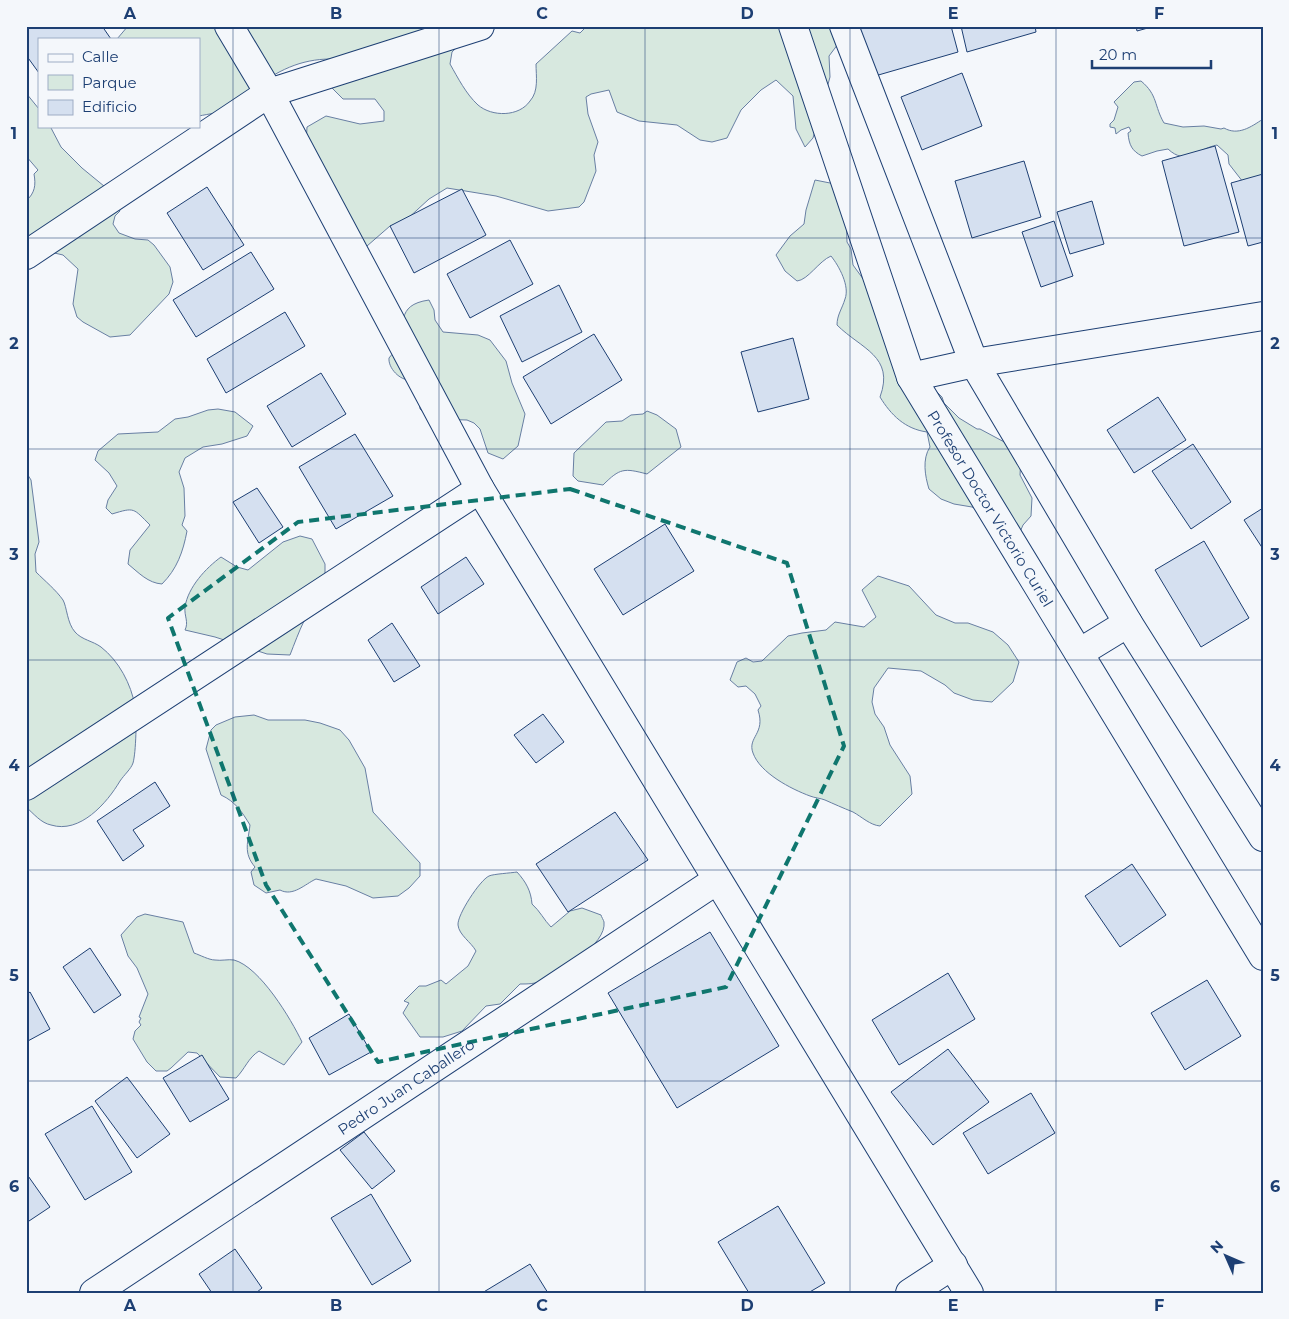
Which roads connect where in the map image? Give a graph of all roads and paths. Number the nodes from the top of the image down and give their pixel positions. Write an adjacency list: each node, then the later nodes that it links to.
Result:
1 (229, 26): 5 (street)
2 (480, 26): 5 (street)
3 (793, 26): 9 (street, Profesor Doctor Victorio Curiel)
4 (844, 26): 8 (street)
5 (269, 93): 6 (street); 10 (street)
6 (26, 255)
7 (1263, 316): 8 (street)
8 (974, 363): 9 (street); 11 (street)
9 (911, 377): 12 (street, Profesor Doctor Victorio Curiel)
10 (480, 489): 13 (street); 15 (street)
11 (1128, 623): 12 (street); 14 (street)
12 (1079, 653): 16 (street, Profesor Doctor Victorio Curiel)
13 (26, 786)
14 (1263, 837)
15 (717, 880): 17 (street); 18 (street, Pedro Juan Caballero)
16 (1263, 956)
17 (953, 1265): 19 (street); 20 (street)
18 (94, 1293)
19 (910, 1293)
20 (969, 1293)

